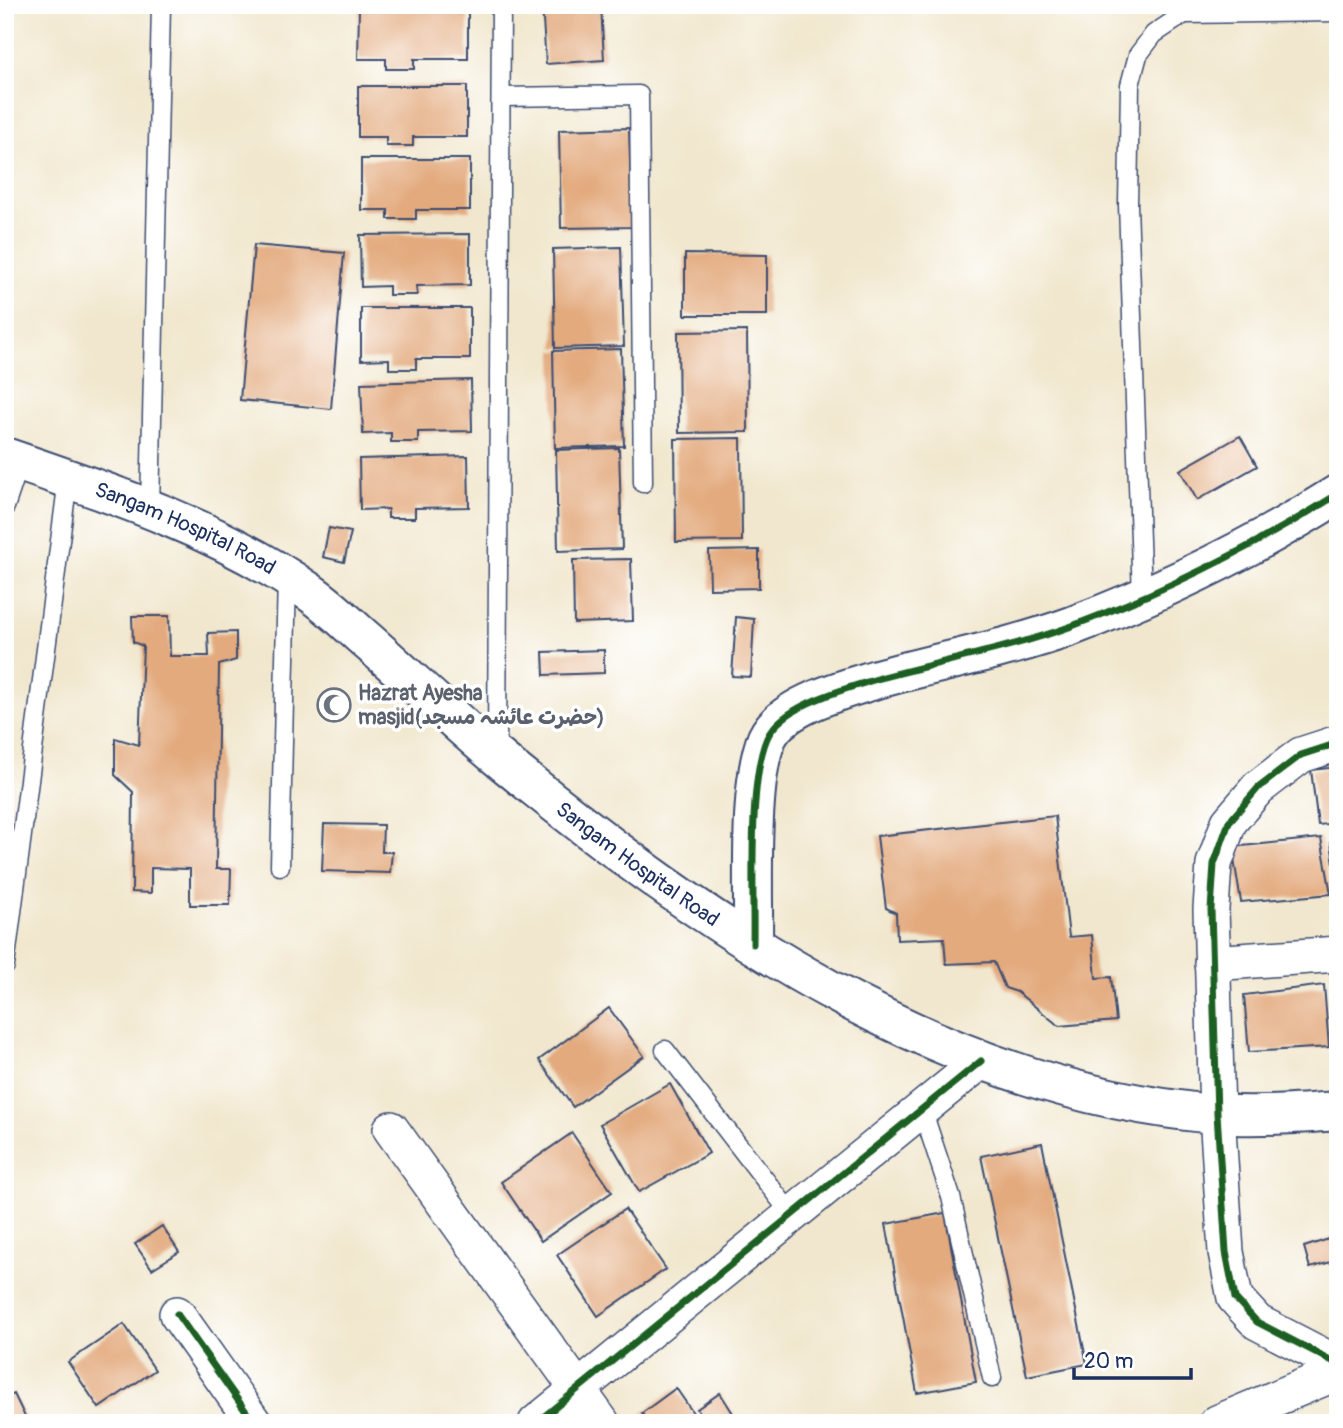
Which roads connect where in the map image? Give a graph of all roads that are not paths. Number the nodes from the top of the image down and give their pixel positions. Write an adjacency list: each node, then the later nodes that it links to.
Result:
1 (161, 5): 11 (lane)
2 (501, 5): 5 (lane)
3 (1184, 9): 4 (lane); 13 (lane)
4 (1338, 12)
5 (501, 97): 8 (lane); 15 (lane)
6 (12, 460): 7 (main road, Sangam Hospital Road); 10 (lane)
7 (68, 478): 11 (main road, Sangam Hospital Road); 20 (lane)
8 (643, 482)
9 (1338, 494): 13 (main road)
10 (5, 507)
11 (150, 510): 12 (main road, Sangam Hospital Road)
12 (287, 578): 15 (main road, Sangam Hospital Road); 16 (lane)
13 (1142, 597): 17 (main road)
14 (1338, 743): 19 (street)
15 (497, 757): 17 (main road, Sangam Hospital Road)
16 (280, 866)
17 (753, 944): 22 (main road, Sangam Hospital Road)
18 (1338, 954): 19 (street)
19 (1212, 964): 25 (street)
20 (5, 966)
21 (665, 1050): 27 (lane)
22 (981, 1061): 23 (street); 25 (main road, Sangam Hospital Road)
23 (922, 1109): 27 (street); 31 (lane)
24 (1338, 1111): 25 (main road, Sangam Hospital Road)
25 (1217, 1114): 29 (street)
26 (391, 1129): 32 (street)
27 (792, 1214): 32 (street)
28 (177, 1314): 34 (street)
29 (1338, 1363)
30 (1338, 1372): 33 (street)
31 (992, 1378)
32 (578, 1389): 35 (street); 36 (street)
33 (1293, 1409): 37 (street)
34 (254, 1423)
35 (536, 1423)
36 (602, 1423)
37 (1217, 1423)

